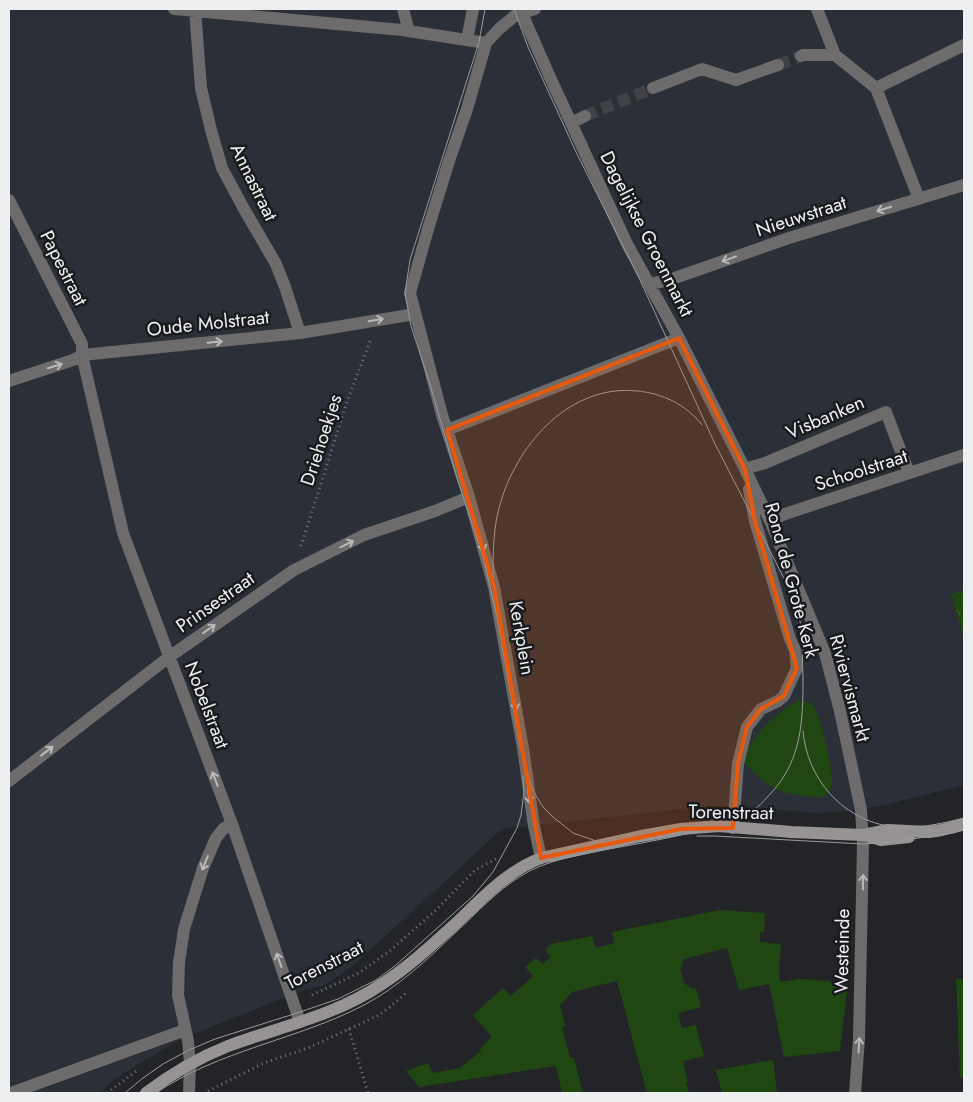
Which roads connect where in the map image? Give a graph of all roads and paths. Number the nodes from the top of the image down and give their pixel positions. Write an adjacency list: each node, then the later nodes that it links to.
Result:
1 (174, 9): 6 (street)
2 (403, 9): 8 (street)
3 (474, 9): 9 (street)
4 (535, 9): 7 (street)
5 (817, 9): 12 (street)
6 (194, 10): 8 (street); 25 (street, Annastraat)
7 (520, 11): 10 (street); 18 (street, Dagelijkse Groenmarkt)
8 (409, 31): 9 (street)
9 (468, 40): 10 (street)
10 (486, 43): 23 (street, Kerkplein)
11 (964, 45): 16 (street)
12 (836, 54): 13 (street); 16 (street)
13 (802, 56)
14 (778, 65): 15 (street)
15 (653, 88)
16 (876, 88): 20 (street)
17 (585, 116): 18 (street)
18 (571, 123): 22 (street, Dagelijkse Groenmarkt)
19 (964, 185): 20 (street, Nieuwstraat)
20 (919, 199): 22 (street, Nieuwstraat, one-way to 22)
21 (9, 200): 27 (street, Papestraat)
22 (649, 284): 26 (street, Dagelijkse Groenmarkt)
23 (415, 314): 24 (street, Oude Molstraat); 29 (street, Kerkplein)
24 (378, 320): 25 (street, Oude Molstraat, one-way to 24); 35 (path, Driehoekjes)
25 (300, 333): 27 (street, Oude Molstraat, one-way to 25)
26 (679, 338): 29 (street); 31 (street, Dagelijkse Groenmarkt)
27 (82, 355): 28 (street, Oude Molstraat, one-way to 27); 36 (street, Nobelstraat)
28 (9, 381)
29 (448, 430): 33 (street, Kerkplein)
30 (964, 455): 32 (street, Schoolstraat)
31 (745, 469): 32 (street, Visbanken); 34 (street, Riviervismarkt); 41 (street, Rond de Grote Kerk)
32 (909, 474): 34 (street, Schoolstraat)
33 (469, 497): 35 (street, Prinsestraat, one-way to 33); 44 (street, Kerkplein, one-way to 44)
34 (770, 521): 38 (street, Riviervismarkt)
35 (294, 570): 36 (street, Prinsestraat, one-way to 35)
36 (169, 657): 37 (street, Prinsestraat, one-way to 36); 39 (street, Nobelstraat, one-way to 36)
37 (9, 781)
38 (861, 810): 42 (street, Westeinde)
39 (232, 824): 45 (street, Nobelstraat, one-way to 39); 48 (street, one-way to 48)
40 (964, 824): 42 (street, Torenstraat)
41 (734, 828): 42 (street, Torenstraat); 44 (street, Torenstraat)
42 (863, 835): 56 (street, Westeinde, one-way to 42)
43 (502, 856): 45 (path, Torenstraat)
44 (541, 858): 46 (street, Torenstraat)
45 (293, 1003): 47 (street, Nobelstraat)
46 (342, 1006): 47 (street, Torenstraat); 55 (path)
47 (300, 1022): 49 (street, Torenstraat)
48 (185, 1030): 49 (street); 51 (street)
49 (190, 1063): 53 (street, Torenstraat); 54 (street)
50 (141, 1068): 52 (path)
51 (11, 1093)
52 (107, 1093)
53 (146, 1093)
54 (189, 1093)
55 (368, 1093)
56 (855, 1093)

